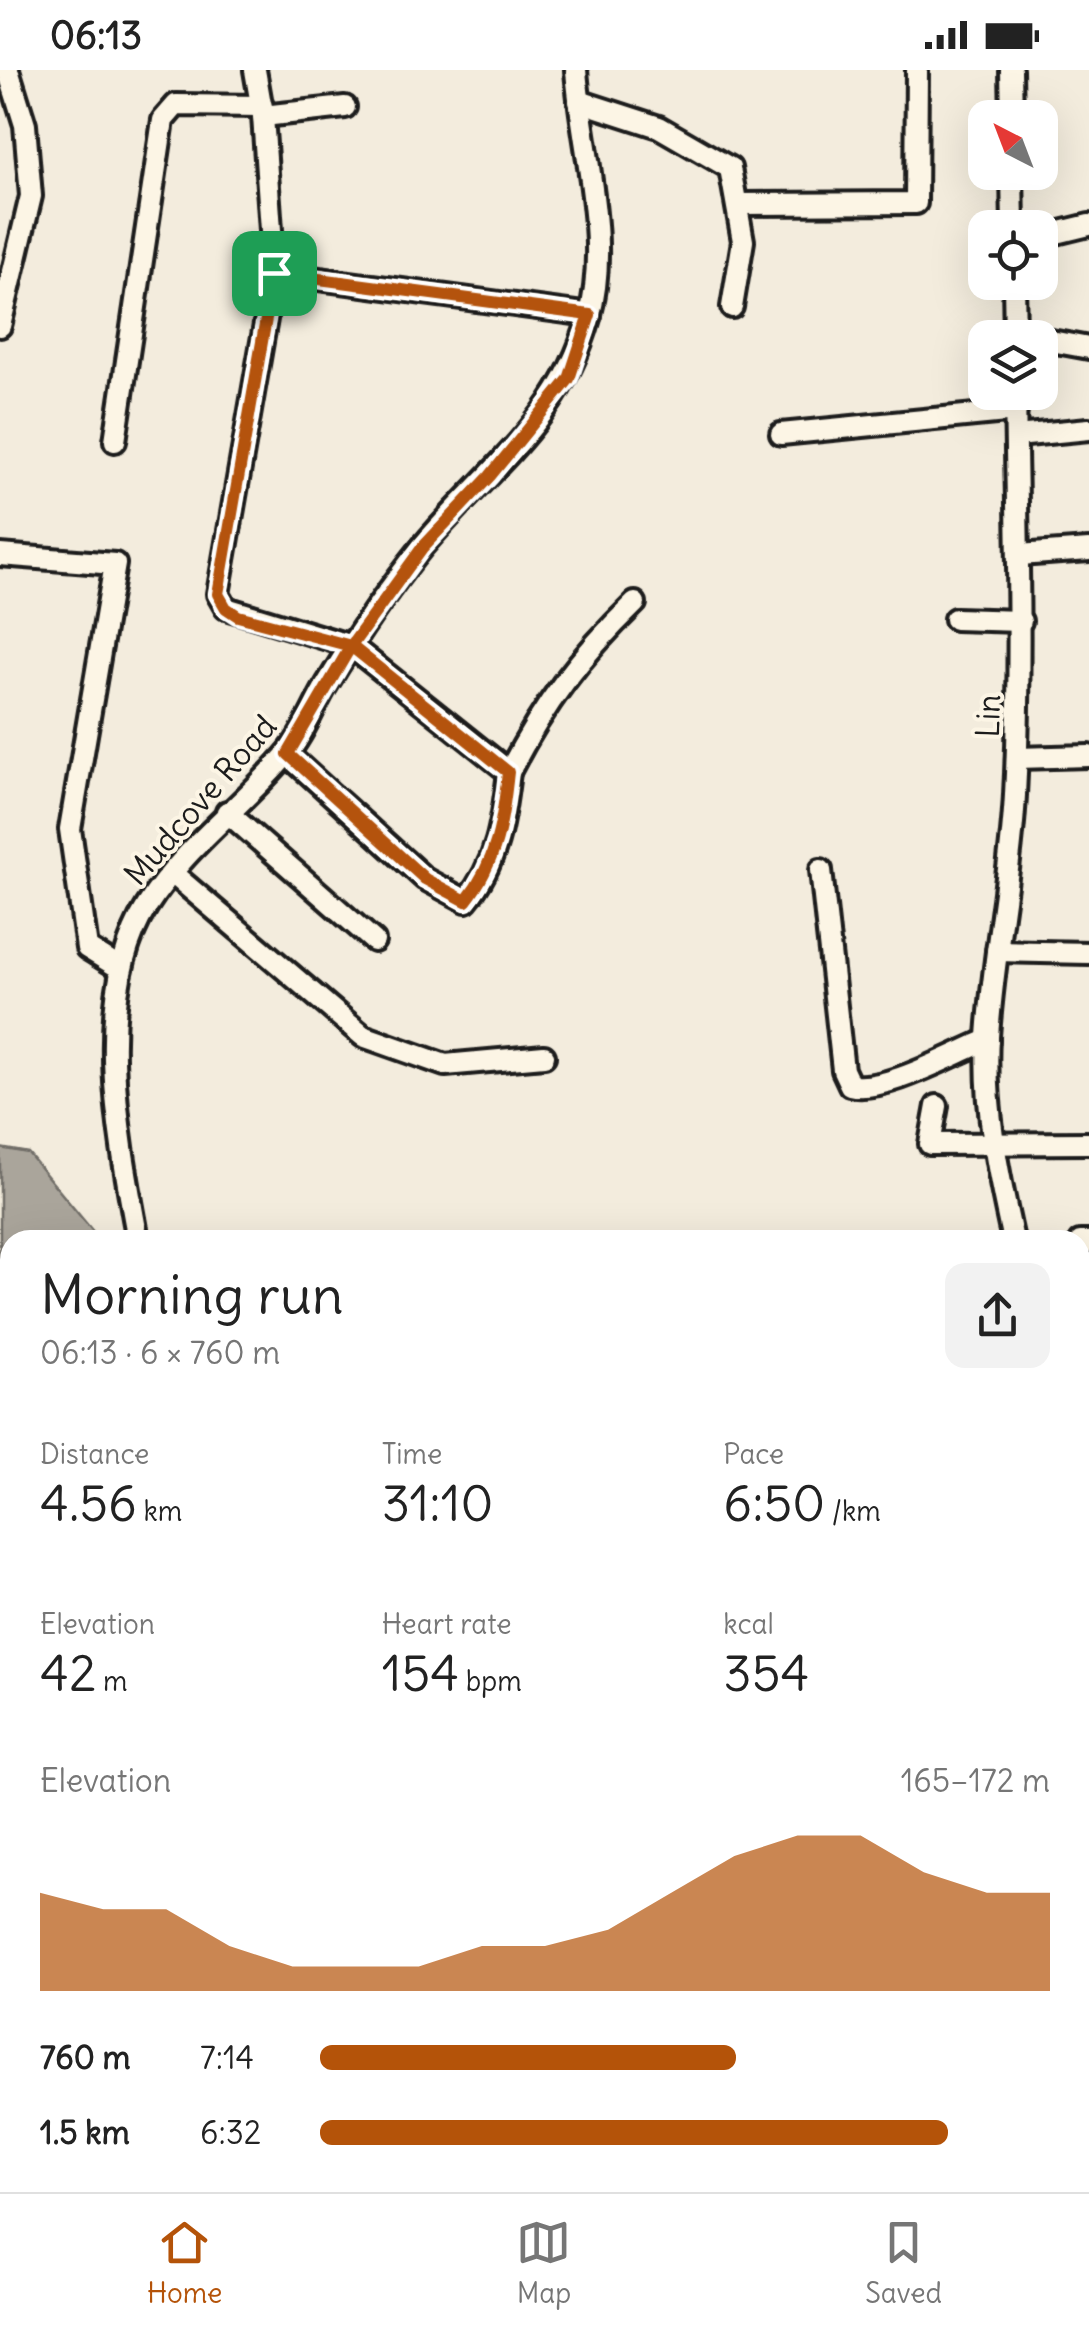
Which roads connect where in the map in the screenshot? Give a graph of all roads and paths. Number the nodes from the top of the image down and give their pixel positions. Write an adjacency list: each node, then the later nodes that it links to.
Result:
1 (8, 70): 16 (street)
2 (255, 70): 9 (street)
3 (576, 70): 7 (street, Mudcove Road)
4 (918, 70): 10 (street)
5 (1011, 70): 6 (street)
6 (1012, 100)
7 (579, 101): 10 (street); 15 (street, Mudcove Road)
8 (345, 107): 9 (street)
9 (262, 111): 13 (street); 24 (street)
10 (739, 204): 14 (street)
11 (1089, 225): 12 (street)
12 (1058, 233)
13 (274, 273): 15 (street); 31 (street)
14 (732, 307)
15 (590, 315): 31 (street, Mudcove Road)
16 (0, 326)
17 (1058, 342): 18 (street)
18 (1089, 348)
19 (968, 409): 22 (street)
20 (1016, 410): 23 (street, Lin)
21 (1089, 429): 23 (street)
22 (781, 434)
23 (1016, 436): 27 (street, Lin)
24 (115, 441)
25 (1089, 550): 27 (street)
26 (0, 555): 42 (street)
27 (1019, 556): 30 (street, Lin)
28 (635, 603): 35 (street)
29 (955, 619): 30 (street)
30 (1021, 620): 34 (street, Lin)
31 (351, 646): 32 (street, Mudcove Road); 35 (street)
32 (288, 754): 35 (street); 36 (street, Mudcove Road)
33 (1089, 756): 34 (street)
34 (1017, 758): 40 (street, Lin)
35 (508, 772)
36 (227, 812): 38 (street, Mudcove Road); 39 (street)
37 (821, 870): 43 (street)
38 (172, 874): 42 (street, Mudcove Road); 44 (street)
39 (374, 941)
40 (998, 951): 41 (street); 43 (street, Lin)
41 (1089, 952)
42 (121, 969): 48 (street, Mudcove Road)
43 (988, 1040): 47 (street, Lin)
44 (544, 1056)
45 (937, 1106): 47 (street)
46 (1089, 1144): 47 (street)
47 (992, 1146): 49 (street, Lin)
48 (137, 1230)
49 (1011, 1230)

